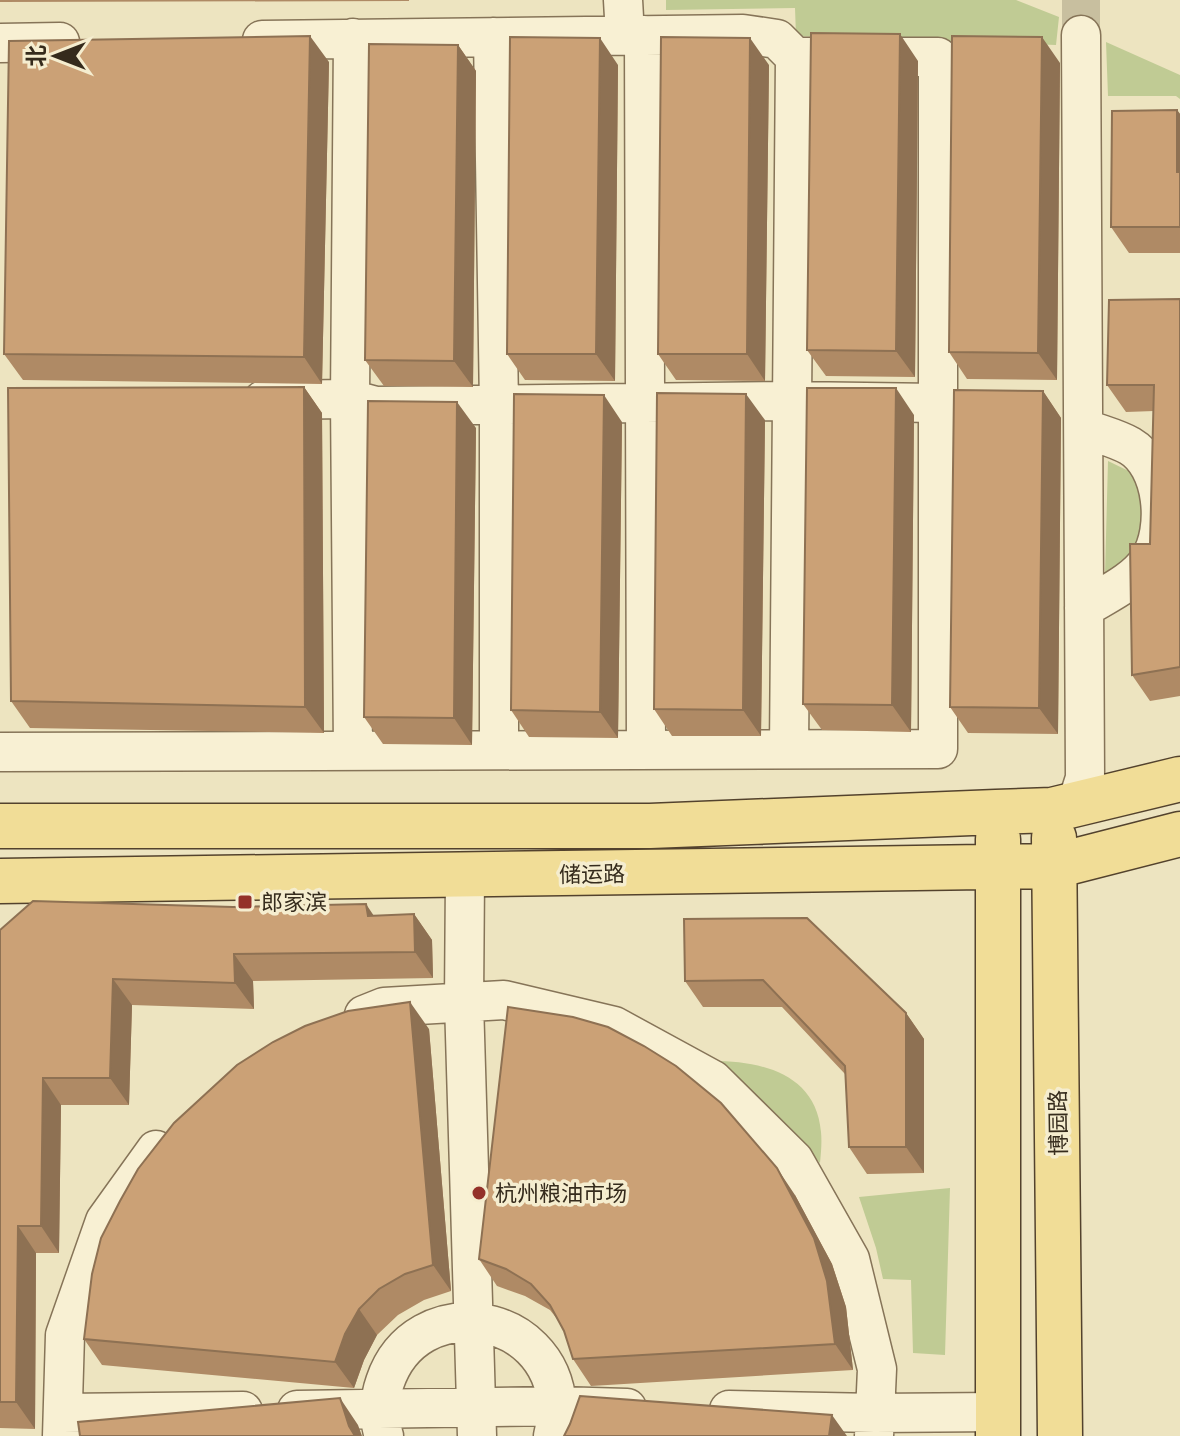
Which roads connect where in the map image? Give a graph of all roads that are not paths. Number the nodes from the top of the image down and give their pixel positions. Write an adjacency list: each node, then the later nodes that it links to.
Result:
1 (631, 23): 3 (street); 8 (street); 12 (street)
2 (1081, 35): 15 (street)
3 (493, 37): 4 (street); 14 (street)
4 (353, 38): 5 (street); 9 (street)
5 (230, 40)
6 (92, 41): 7 (street)
7 (0, 43)
8 (795, 57): 11 (street); 13 (street)
9 (350, 399): 10 (street); 14 (street); 20 (street)
10 (222, 401)
11 (792, 401): 12 (street); 13 (street); 17 (street)
12 (644, 403): 14 (street); 19 (street)
13 (938, 403): 17 (street)
14 (499, 405): 18 (street)
15 (1084, 428): 16 (street); 16 (street)
16 (1084, 608): 23 (street)
17 (789, 749): 19 (street)
18 (499, 750): 19 (street); 20 (street)
19 (646, 750)
20 (353, 751): 21 (street)
21 (0, 752)
22 (1180, 779): 23 (main road)
23 (1065, 807): 24 (main road); 27 (main road, 博园路)
24 (996, 812): 25 (main road); 28 (main road)
25 (0, 826)
26 (1180, 834): 27 (main road, 储运路)
27 (1055, 866): 28 (main road, 储运路); 41 (main road, 博园路)
28 (1000, 868): 29 (main road, 储运路); 38 (main road)
29 (465, 876): 30 (main road, 储运路); 31 (street)
30 (0, 881)
31 (464, 1002): 32 (street); 34 (street); 40 (street)
32 (327, 1029)
33 (175, 1123): 39 (street)
34 (474, 1322): 35 (street); 36 (street); 37 (street)
35 (555, 1421): 36 (street); 40 (street)
36 (476, 1422): 37 (street)
37 (382, 1423): 39 (street)
38 (998, 1424): 40 (street)
39 (62, 1425)
40 (875, 1425)
41 (1060, 1436)

